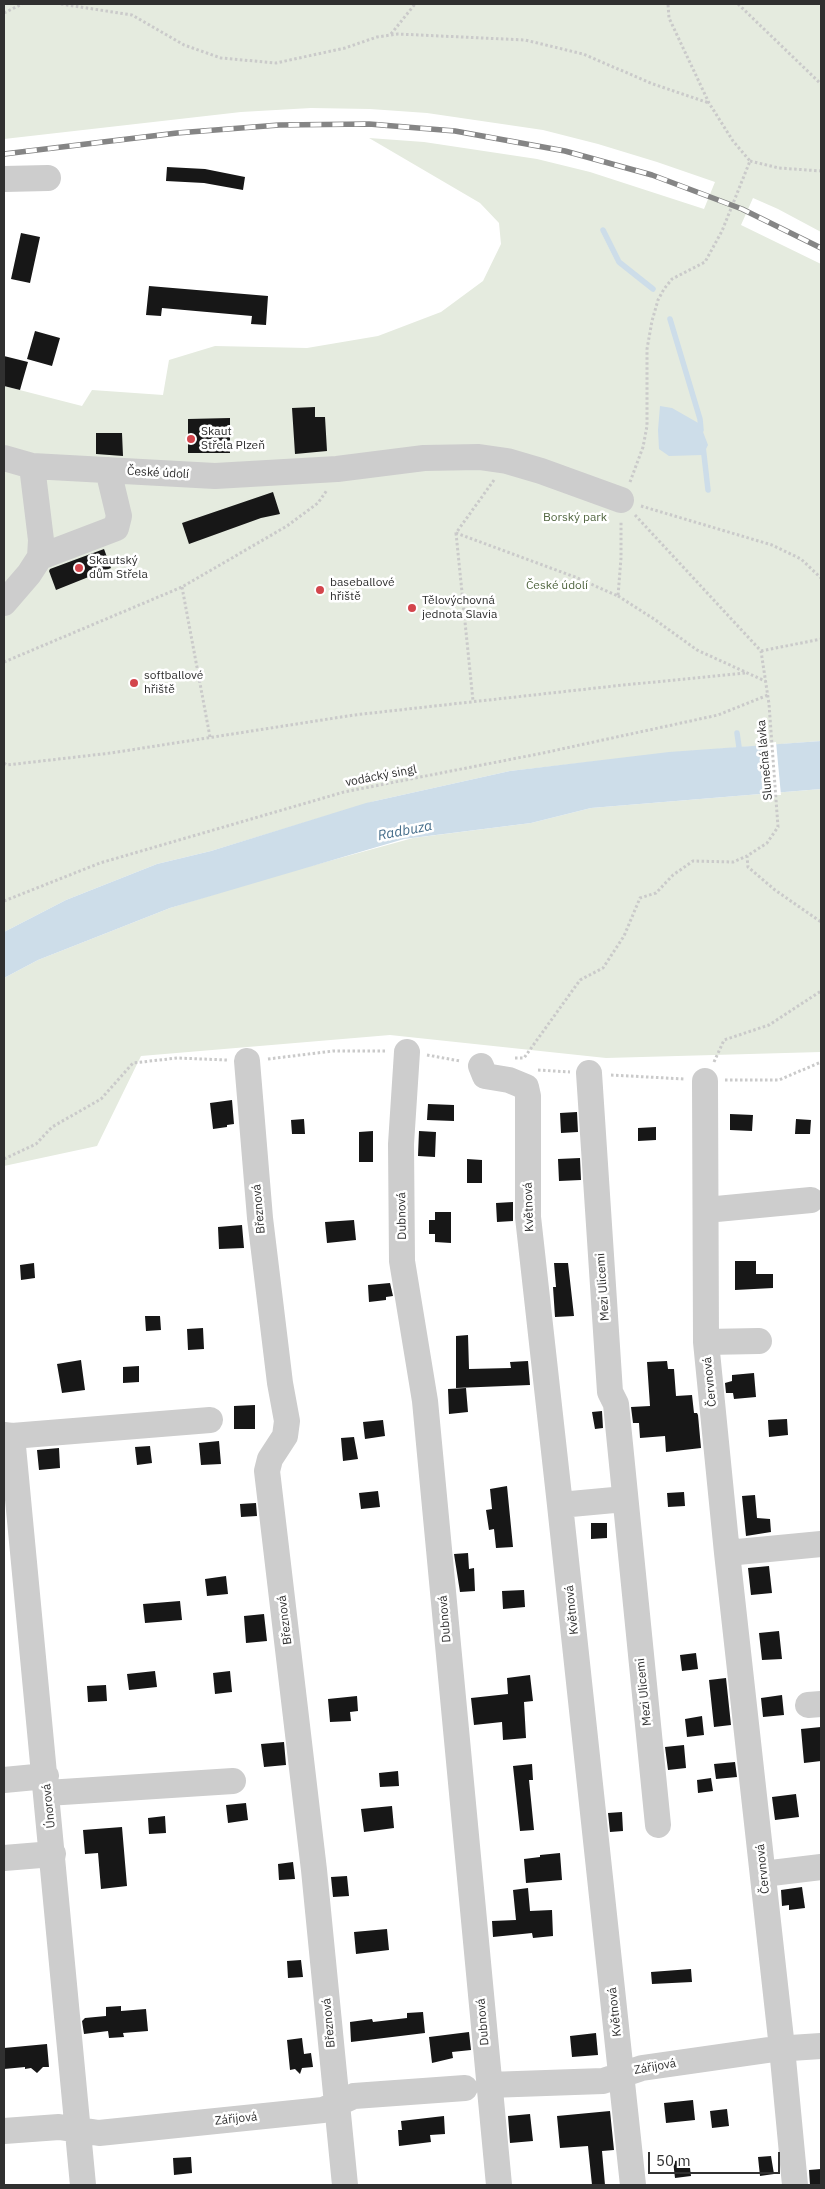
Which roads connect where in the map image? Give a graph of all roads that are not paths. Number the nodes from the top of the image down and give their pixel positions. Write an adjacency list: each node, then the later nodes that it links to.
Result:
1 (48, 178): 2 (street)
2 (4, 179)
3 (4, 458): 4 (street, České údolí)
4 (32, 466): 5 (street, České údolí); 7 (street)
5 (108, 470): 6 (street, České údolí); 7 (street, České údolí)
6 (621, 500)
7 (40, 557): 8 (street)
8 (4, 602)
9 (407, 1052): 35 (street, Dubnová)
10 (248, 1061): 36 (street, Březnová)
11 (469, 1062): 21 (street, Květnová)
12 (589, 1073): 20 (street, Mezi Ulicemi)
13 (705, 1081): 15 (street, Červnová)
14 (811, 1200): 15 (street)
15 (706, 1210): 17 (street, Červnová)
16 (759, 1341): 17 (street)
17 (706, 1342): 23 (street, Červnová)
18 (210, 1420): 19 (street)
19 (8, 1435): 26 (street, Únorová)
20 (625, 1499): 21 (street); 27 (street, Mezi Ulicemi)
21 (560, 1505): 34 (street, Květnová)
22 (821, 1544): 23 (street)
23 (727, 1553): 31 (street, Červnová)
24 (4, 1780): 26 (street)
25 (232, 1781): 26 (street)
26 (47, 1785): 28 (street, Únorová)
27 (658, 1825)
28 (53, 1854): 29 (street); 37 (street, Únorová)
29 (4, 1858)
30 (821, 1867): 31 (street)
31 (763, 1874): 33 (street, Červnová)
32 (821, 2046): 33 (street, Zářijová)
33 (782, 2048): 34 (street, Zářijová); 43 (street, Červnová)
34 (622, 2073): 35 (street, Zářijová); 42 (street, Květnová)
35 (477, 2086): 36 (street, Zářijová); 41 (street, Dubnová)
36 (336, 2104): 37 (street, Zářijová); 40 (street, Březnová)
37 (78, 2128): 38 (street, Zářijová); 39 (street, Únorová)
38 (4, 2131)
39 (84, 2185)
40 (345, 2185)
41 (499, 2185)
42 (633, 2185)
43 (795, 2185)

